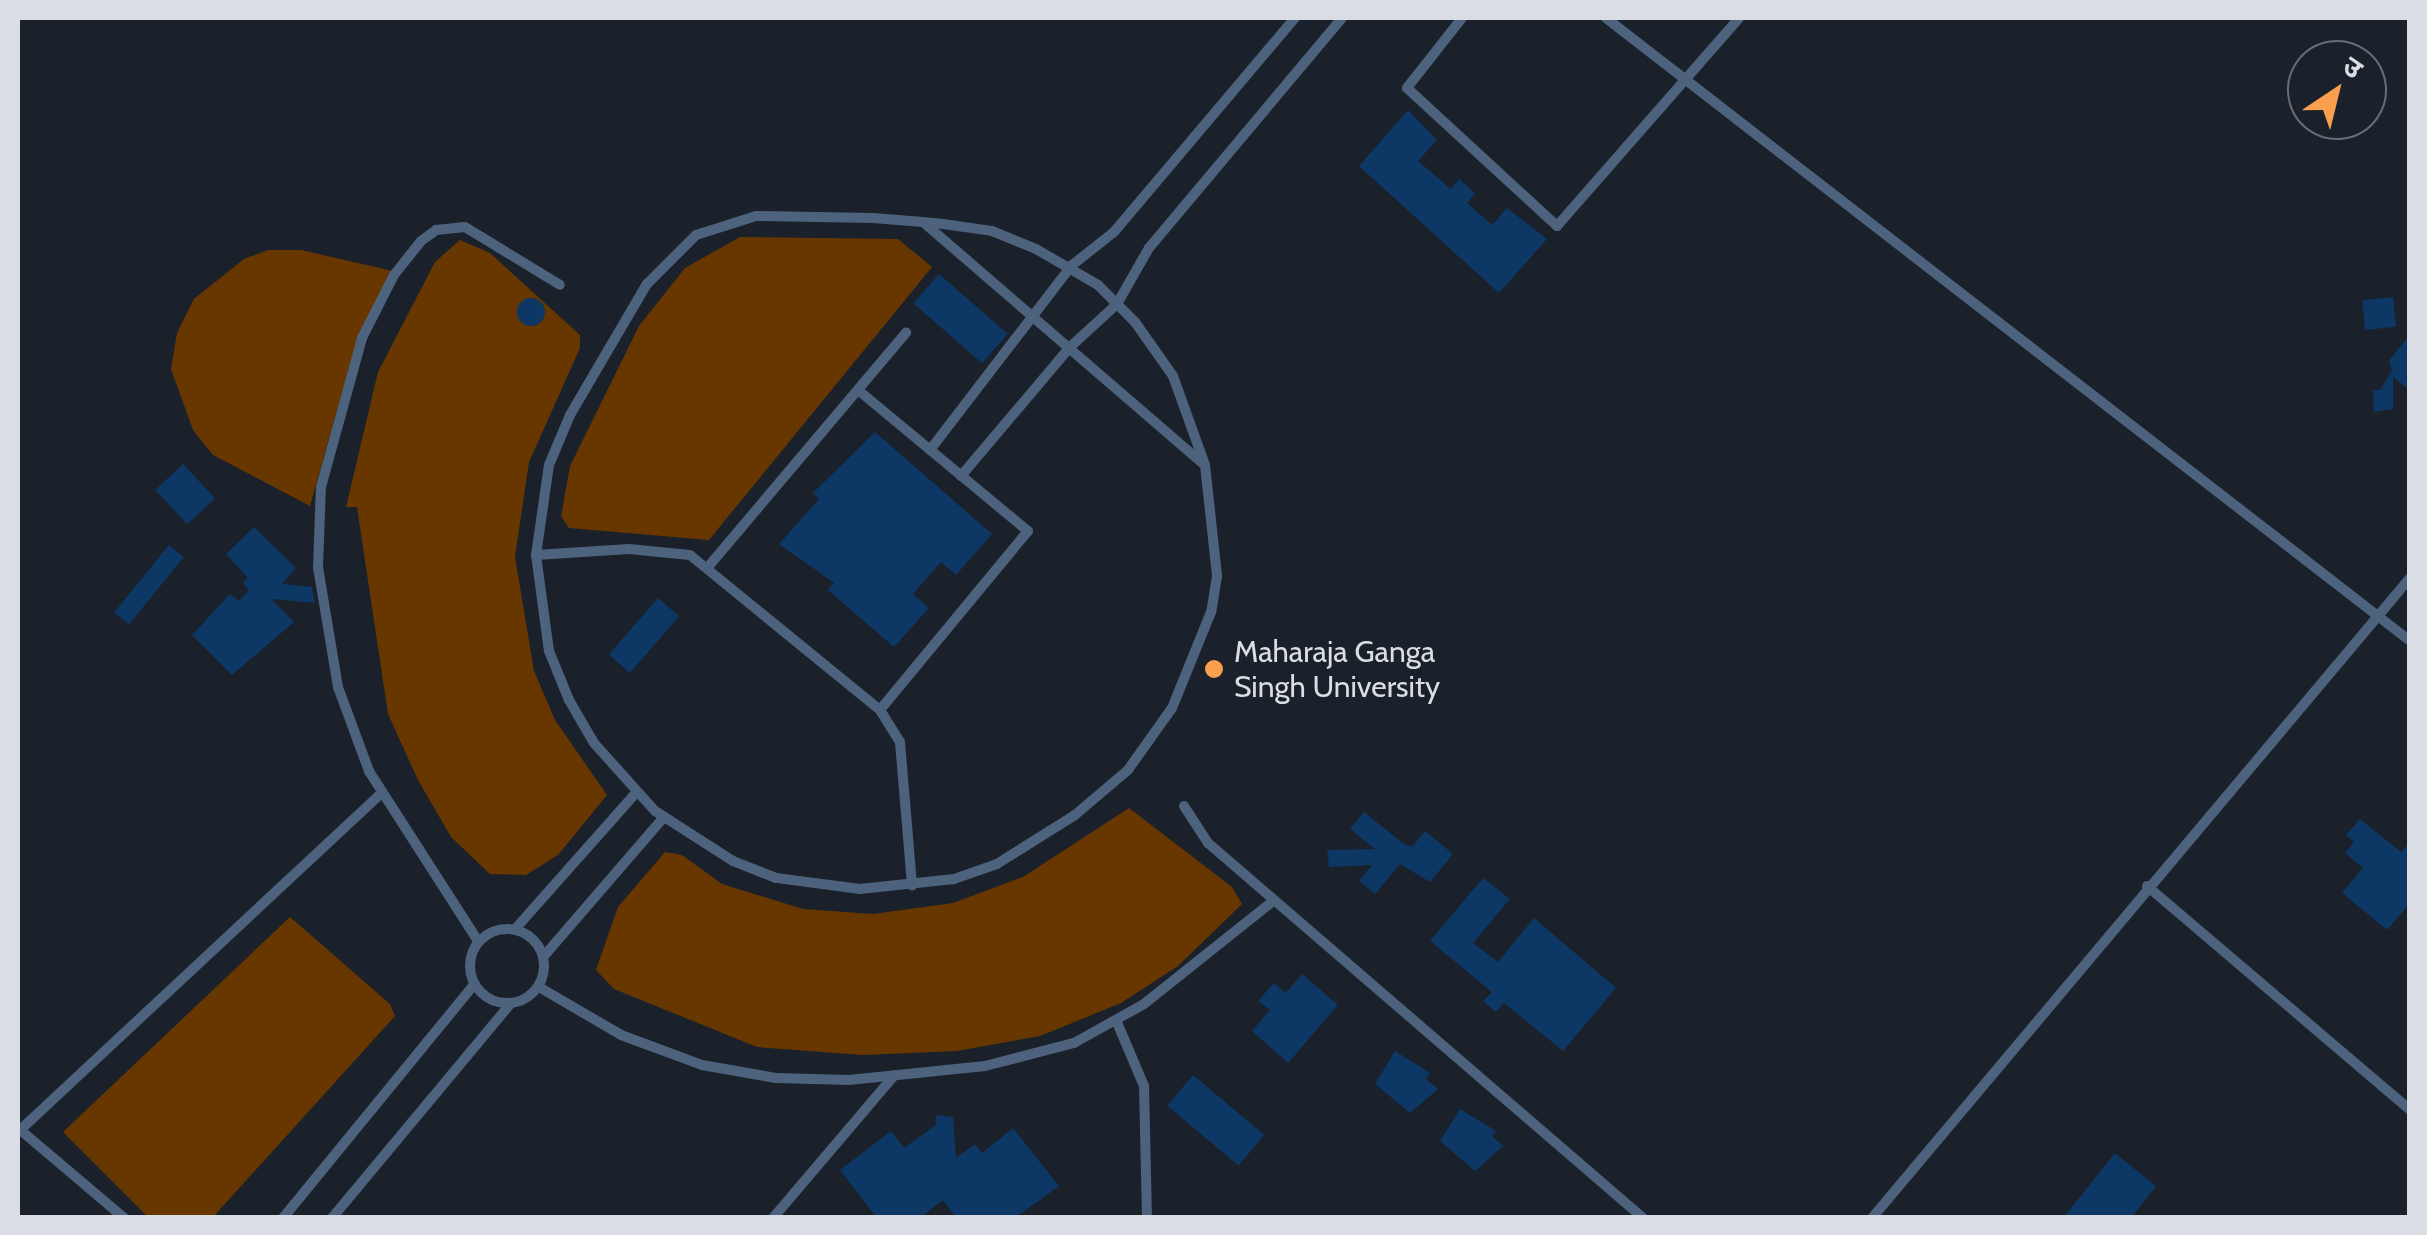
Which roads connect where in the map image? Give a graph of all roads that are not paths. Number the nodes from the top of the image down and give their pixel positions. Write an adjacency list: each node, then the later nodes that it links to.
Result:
1 (1295, 18): 8 (lane)
2 (1342, 18): 10 (lane)
3 (1462, 18): 6 (lane)
4 (1606, 18): 6 (lane)
5 (1739, 18): 6 (lane)
6 (1687, 80): 21 (lane)
7 (923, 222): 8 (lane); 11 (lane); 18 (lane)
8 (1071, 266): 10 (lane); 11 (lane)
9 (560, 285): 24 (lane)
10 (1117, 304): 13 (lane); 16 (lane)
11 (1036, 319): 13 (lane); 15 (lane)
12 (906, 332): 14 (lane)
13 (1069, 348): 16 (lane); 17 (lane)
14 (858, 390): 15 (lane); 19 (lane)
15 (930, 450): 17 (lane)
16 (1205, 465): 28 (lane)
17 (961, 476): 23 (lane)
18 (536, 556): 19 (lane); 25 (lane)
19 (708, 567): 23 (lane)
20 (2410, 578): 21 (lane)
21 (2378, 617): 22 (lane); 29 (lane)
22 (2410, 640)
23 (880, 710): 28 (lane)
24 (382, 793): 32 (lane); 40 (lane)
25 (636, 793): 27 (lane); 31 (lane)
26 (1184, 806): 30 (lane)
27 (664, 818): 28 (lane); 33 (lane)
28 (912, 884)
29 (2147, 886): 39 (lane); 47 (lane)
30 (1272, 901): 37 (lane); 46 (lane)
31 (516, 928): 32 (lane); 33 (lane)
32 (478, 941): 34 (lane)
33 (544, 956): 35 (lane)
34 (474, 984): 36 (lane); 42 (lane)
35 (539, 986): 36 (lane); 38 (lane)
36 (511, 1003): 43 (lane)
37 (1116, 1020): 38 (lane); 45 (lane)
38 (894, 1076): 44 (lane)
39 (2410, 1110)
40 (18, 1129): 41 (lane)
41 (124, 1218)
42 (283, 1218)
43 (332, 1218)
44 (773, 1218)
45 (1148, 1218)
46 (1643, 1218)
47 (1872, 1218)

